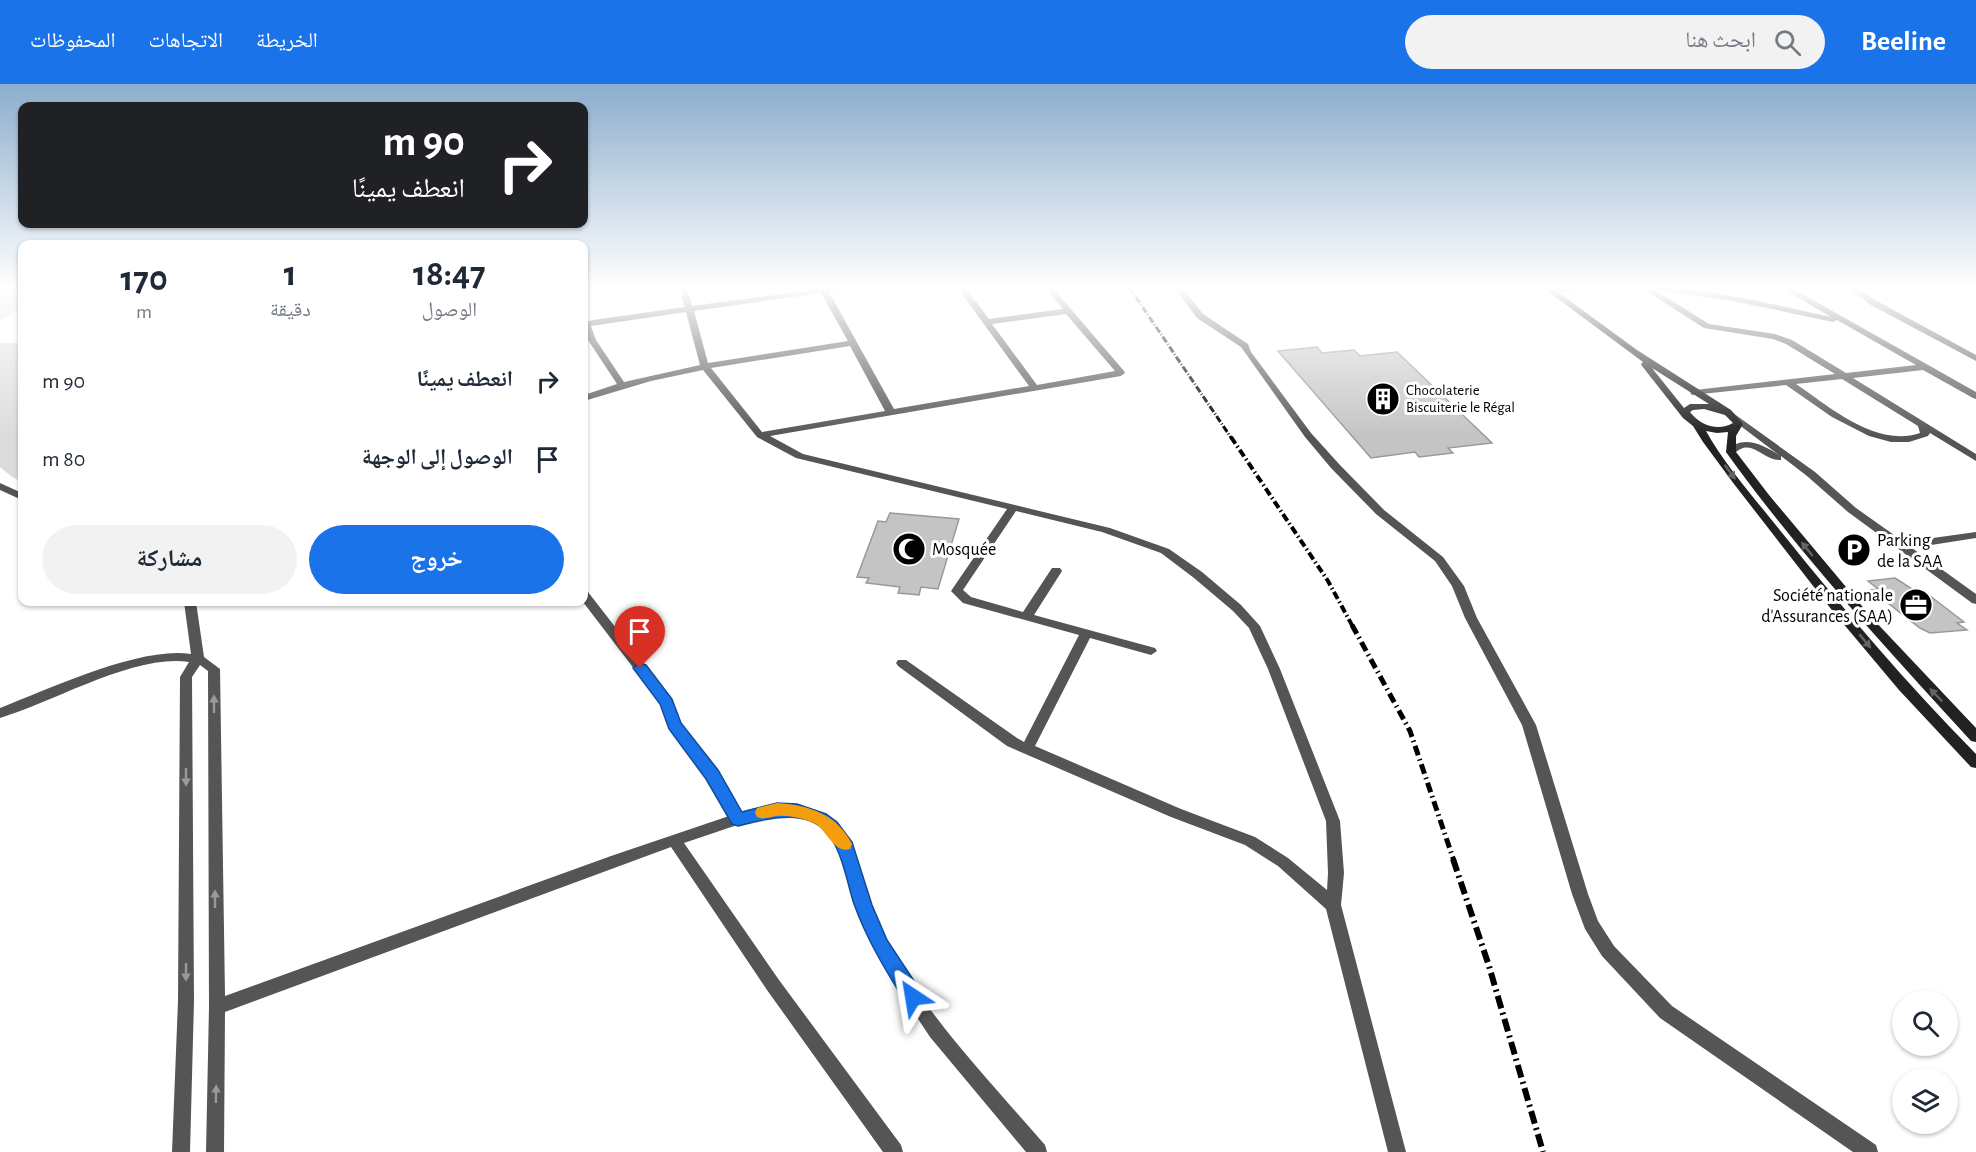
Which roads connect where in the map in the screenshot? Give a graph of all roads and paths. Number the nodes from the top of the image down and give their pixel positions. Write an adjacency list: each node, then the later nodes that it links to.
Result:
1 (590, 337): 18 (street)
2 (696, 337): 14 (street)
3 (850, 337): 11 (street)
4 (998, 337): 19 (street)
5 (1090, 337): 19 (street)
6 (1231, 337): 60 (street)
7 (1614, 337): 12 (main road)
8 (1768, 337): 16 (street)
9 (1872, 337): 15 (street)
10 (1937, 337): 13 (street)
11 (853, 343): 14 (street); 23 (street)
12 (1634, 352): 20 (main road); 24 (main road)
13 (1976, 358)
14 (705, 367): 18 (street); 28 (street)
15 (1924, 367): 16 (street); 22 (street)
16 (1843, 376): 17 (street); 27 (street)
17 (1788, 383): 20 (street); 27 (street)
18 (621, 384): 21 (street)
19 (1034, 387): 23 (street)
20 (1695, 393): 25 (main road)
21 (588, 396)
22 (1976, 396)
23 (890, 411): 28 (street)
24 (1686, 416): 25 (main road); 26 (main road)
25 (1732, 423): 26 (street); 29 (street); 30 (main road); 35 (street)
26 (1701, 425): 50 (main road, one-way to 50)
27 (1923, 426): 31 (street)
28 (760, 435): 34 (street)
29 (1756, 446): 30 (street); 35 (street)
30 (1731, 452): 48 (main road, one-way to 30)
31 (1976, 458)
32 (0, 486): 33 (street)
33 (18, 494)
34 (1012, 509): 42 (street); 53 (street)
35 (1852, 510): 37 (street)
36 (1976, 535): 37 (street)
37 (1902, 546): 39 (street)
38 (1056, 571): 42 (street)
39 (1976, 600)
40 (588, 601): 51 (street)
41 (191, 606): 45 (street)
42 (1026, 617): 43 (street)
43 (1086, 634): 44 (street); 49 (street)
44 (1151, 651)
45 (198, 659): 47 (street); 54 (street, one-way to 45); 55 (street, one-way to 55)
46 (902, 663): 49 (street)
47 (0, 713)
48 (1976, 738)
49 (1027, 749): 53 (street)
50 (1976, 762)
51 (738, 819): 52 (street); 58 (street)
52 (674, 840): 54 (street); 57 (street)
53 (1333, 905): 59 (street)
54 (217, 1007): 56 (street, one-way to 54)
55 (181, 1152)
56 (215, 1152)
57 (894, 1152)
58 (1038, 1152)
59 (1397, 1152)
60 (1869, 1152)

